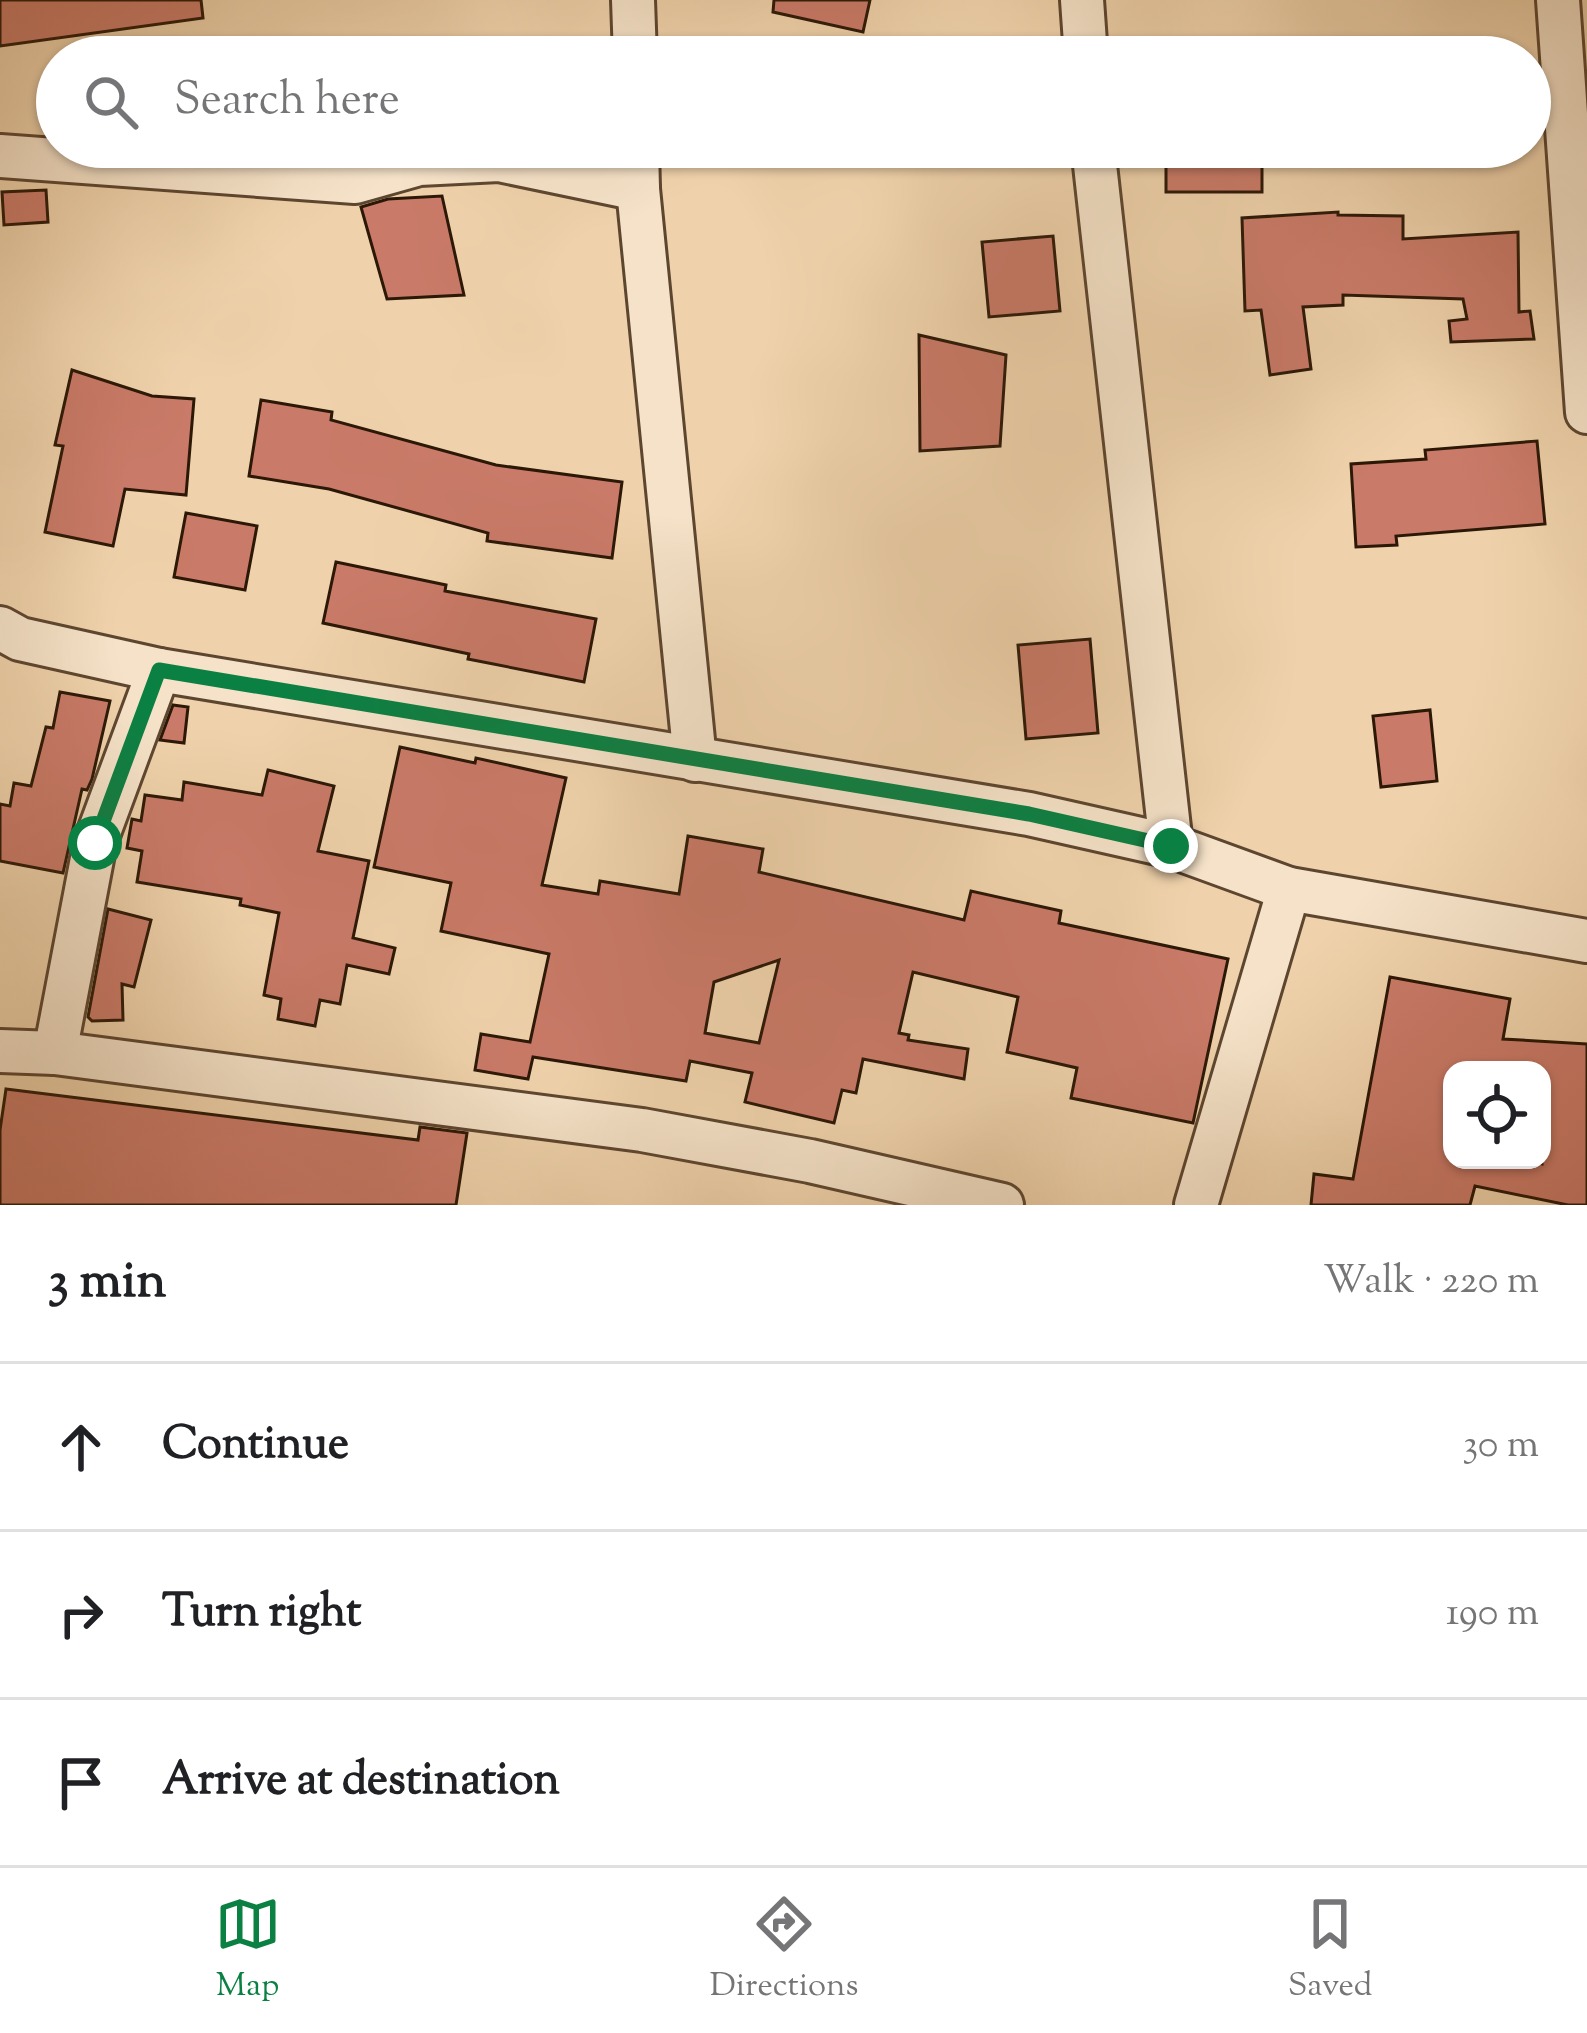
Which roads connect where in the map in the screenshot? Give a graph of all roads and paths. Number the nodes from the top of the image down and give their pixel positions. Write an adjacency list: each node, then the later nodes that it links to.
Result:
1 (633, 0): 4 (street)
2 (1082, 0): 5 (street)
3 (1558, 0): 14 (street)
4 (634, 36)
5 (1085, 36)
6 (0, 156): 7 (street)
7 (36, 159)
8 (164, 168): 9 (street)
9 (405, 168)
10 (549, 168): 13 (street)
11 (638, 168): 13 (street)
12 (1095, 168): 18 (street)
13 (638, 189): 17 (street)
14 (1587, 412)
15 (0, 628): 16 (street)
16 (159, 670): 17 (street); 22 (street)
17 (695, 760): 18 (street)
18 (1171, 846): 19 (street)
19 (1289, 889): 20 (street); 24 (street)
20 (1587, 941)
21 (0, 1051): 22 (street)
22 (55, 1053): 23 (street)
23 (1002, 1205)
24 (1196, 1205)

